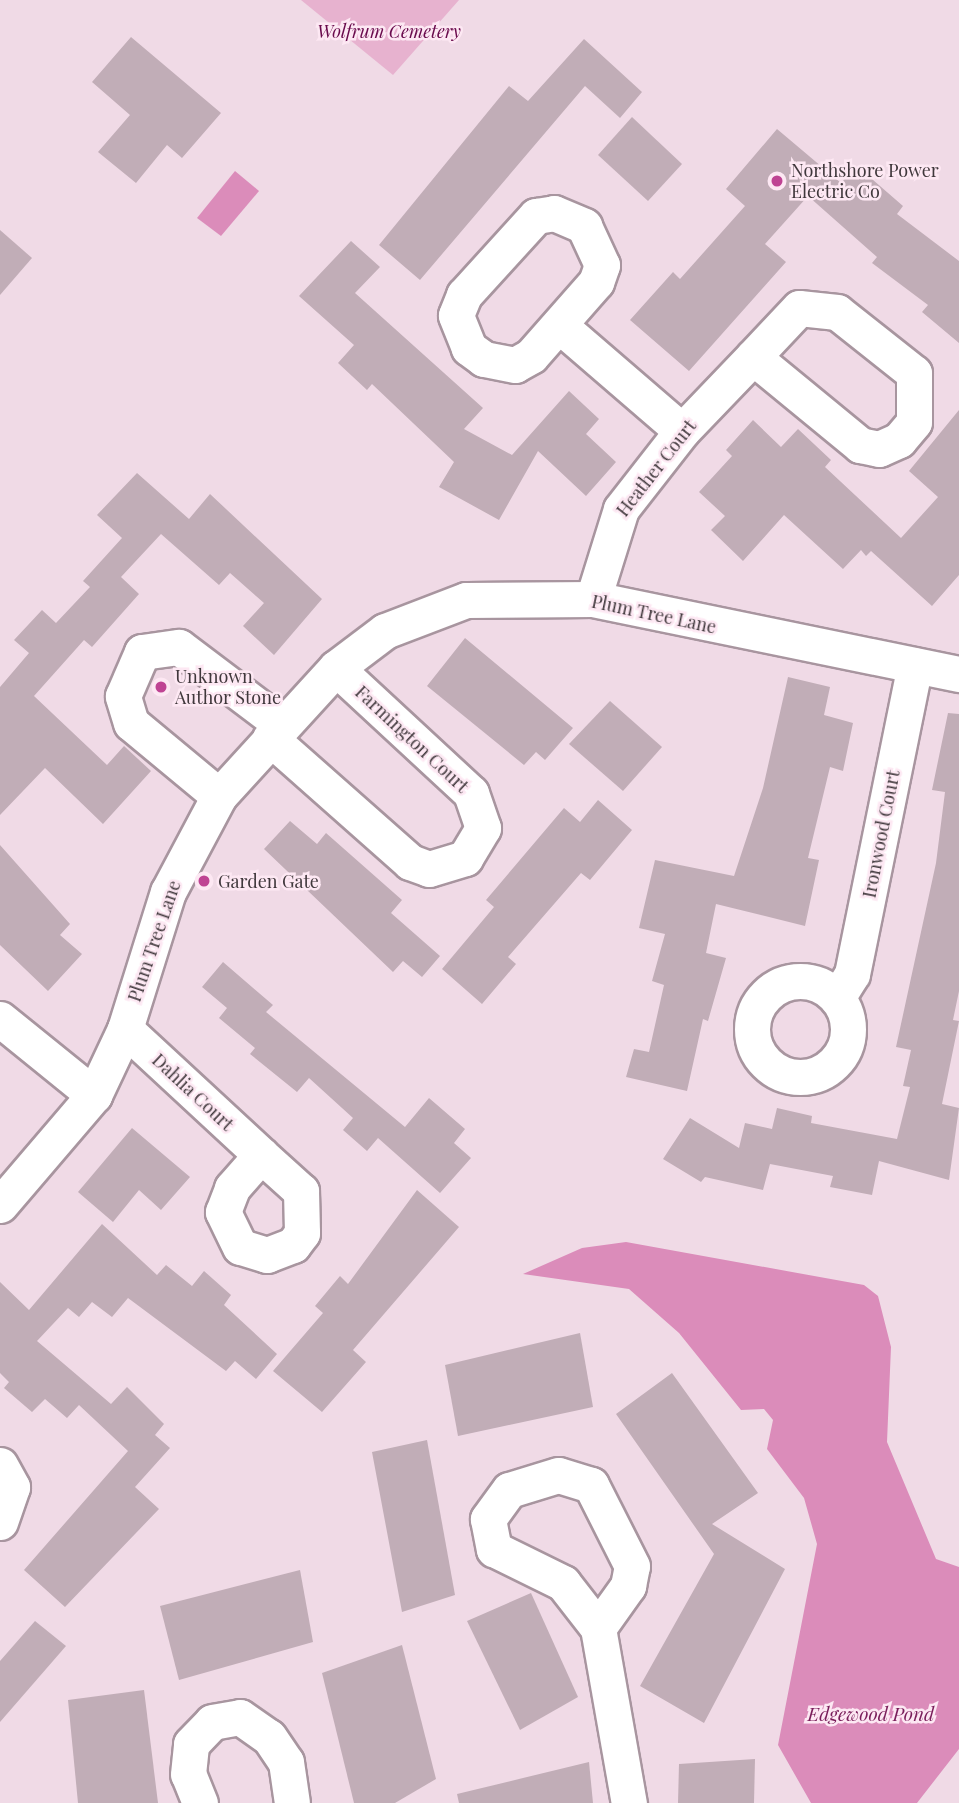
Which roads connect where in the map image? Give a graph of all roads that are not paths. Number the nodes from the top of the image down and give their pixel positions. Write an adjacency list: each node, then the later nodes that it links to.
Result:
1 (559, 325): 1 (street); 3 (street)
2 (753, 357): 2 (street, Heather Court); 3 (street, Heather Court)
3 (682, 431): 4 (street, Heather Court)
4 (593, 599): 5 (street, Plum Tree Lane); 6 (street, Plum Tree Lane)
5 (915, 666): 7 (street, Plum Tree Lane); 10 (street, Ironwood Court)
6 (336, 668): 8 (street, Plum Tree Lane); 8 (street, Farmington Court)
7 (959, 674)
8 (276, 732): 9 (street, Plum Tree Lane); 9 (street, Farmington Court)
9 (219, 796): 12 (street, Plum Tree Lane)
10 (837, 998)
11 (0, 1019): 13 (street)
12 (125, 1028): 13 (street, Plum Tree Lane); 14 (street, Dahlia Court)
13 (94, 1095): 15 (street, Plum Tree Lane)
14 (261, 1155)
15 (0, 1205)
16 (0, 1465): 17 (street)
17 (0, 1522)
18 (598, 1628): 18 (street); 21 (street)
19 (200, 1803): 20 (street)
20 (292, 1803)
21 (629, 1803)

